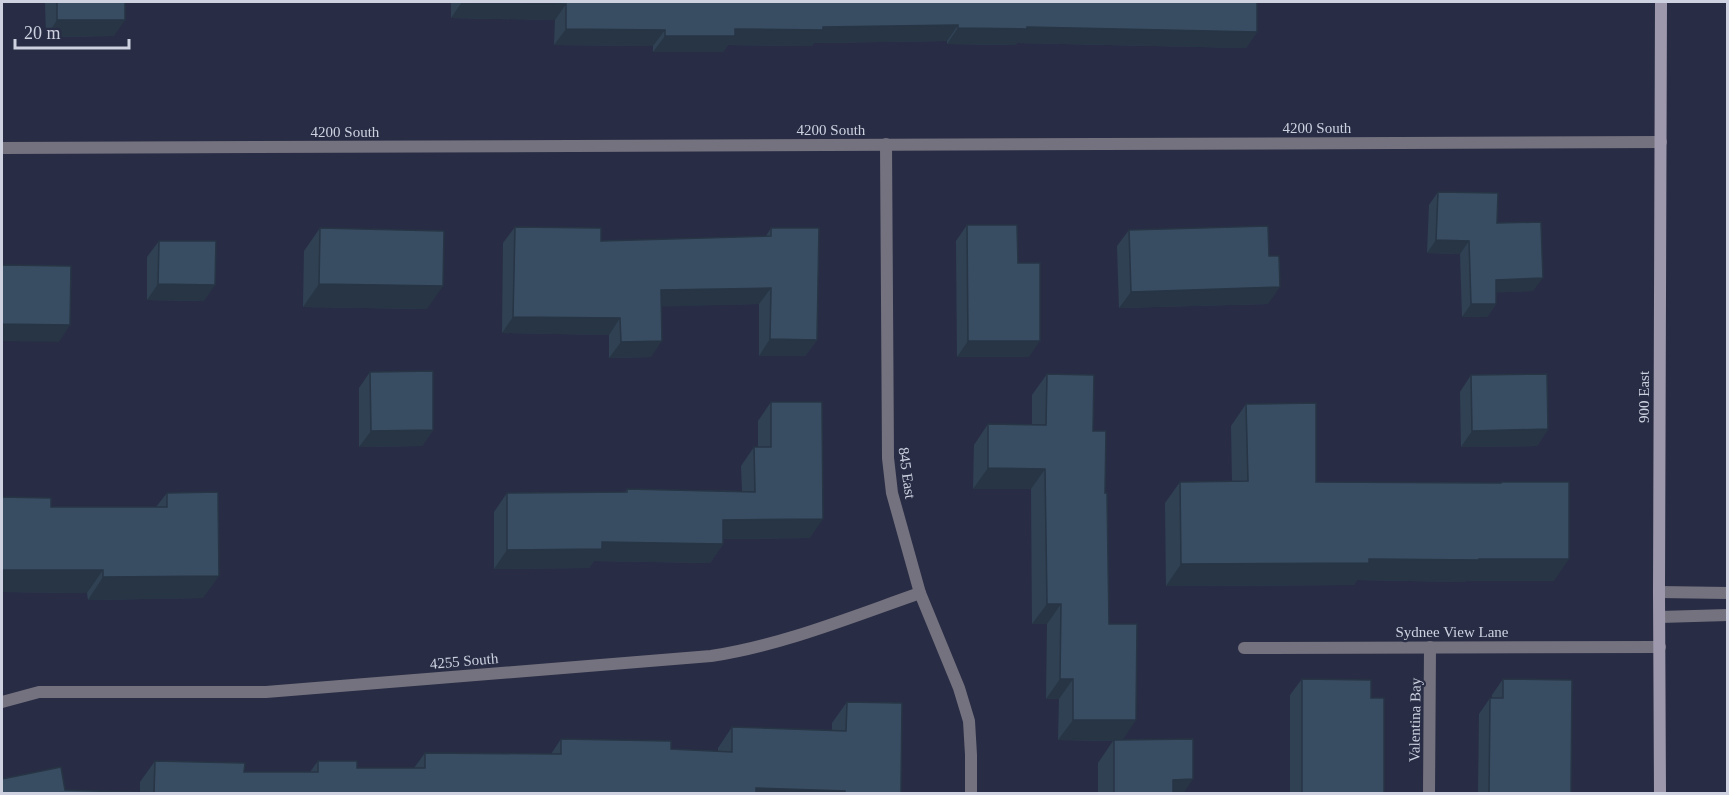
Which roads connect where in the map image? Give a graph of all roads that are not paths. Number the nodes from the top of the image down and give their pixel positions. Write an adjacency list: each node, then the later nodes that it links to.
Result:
1 (1661, 2): 2 (main road, 900 East)
2 (1661, 142): 3 (street, 4200 South); 5 (main road, 900 East)
3 (886, 144): 4 (street, 4200 South); 6 (street, 845 East)
4 (2, 148)
5 (1659, 592): 7 (street); 9 (main road, 900 East)
6 (920, 593): 13 (street, 4255 South); 14 (street, 845 East)
7 (1728, 593)
8 (1728, 615): 9 (street)
9 (1659, 617): 11 (main road, 900 East)
10 (1430, 647): 11 (street, Sydnee View Lane); 12 (street, Sydnee View Lane); 15 (street, Valentina Bay)
11 (1659, 647): 16 (main road, 900 East)
12 (1244, 648)
13 (2, 702)
14 (971, 794)
15 (1429, 794)
16 (1660, 794)

